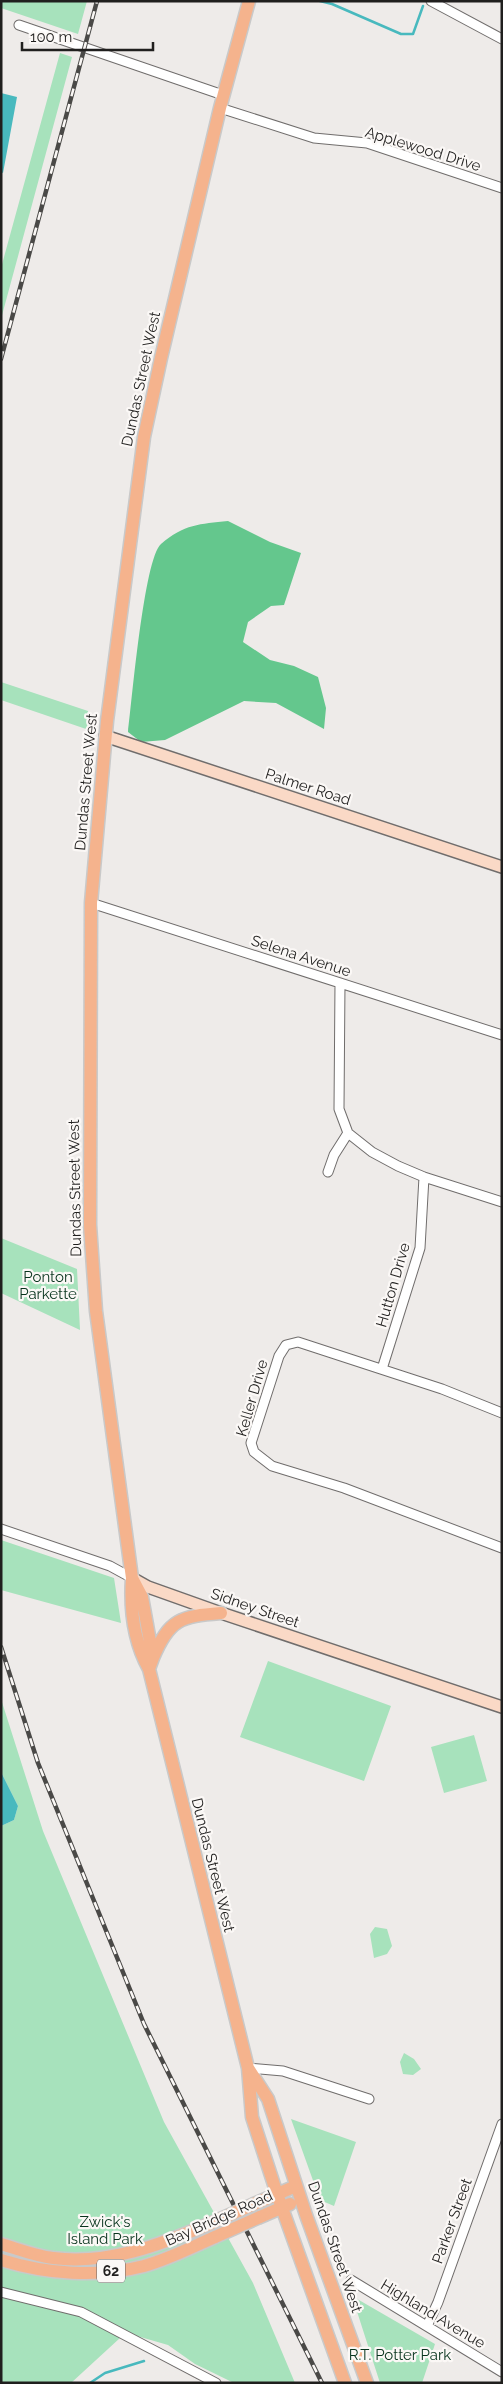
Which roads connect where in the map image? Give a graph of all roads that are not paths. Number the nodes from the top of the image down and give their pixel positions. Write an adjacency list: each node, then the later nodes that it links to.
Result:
1 (249, 1): 5 (main road, Dundas Street West)
2 (431, 1): 4 (street)
3 (19, 25): 5 (street)
4 (502, 39)
5 (223, 95): 6 (main road, Dundas Street West)
6 (220, 108): 7 (street, Applewood Drive); 8 (main road, Dundas Street West)
7 (502, 188)
8 (105, 736): 9 (street, Palmer Road); 10 (main road, Dundas Street West)
9 (502, 867)
10 (91, 903): 11 (street, Selena Avenue); 21 (main road, Dundas Street West)
11 (340, 983): 12 (street, Selena Avenue); 13 (street)
12 (502, 1035)
13 (348, 1133): 14 (street); 15 (street)
14 (328, 1172)
15 (424, 1177): 16 (street); 17 (street, Hutton Drive)
16 (502, 1202)
17 (382, 1369): 18 (street, Keller Drive); 20 (street, Keller Drive)
18 (502, 1413)
19 (1, 1529): 21 (street, Sidney Street)
20 (502, 1548)
21 (132, 1578): 22 (street, Sidney Street); 23 (main road, Dundas Street West)
22 (221, 1612): 23 (main road); 24 (street, Sidney Street)
23 (151, 1664): 25 (main road, Dundas Street West)
24 (502, 1707)
25 (248, 2068): 26 (street); 28 (main road, Dundas Street West); 29 (main road, Dundas Street West)
26 (369, 2099)
27 (502, 2124): 36 (street, Parker Street)
28 (296, 2186): 29 (main road, Bay Bridge Road / 62); 30 (main road, Dundas Street West)
29 (277, 2194): 31 (main road, Dundas Street West); 32 (main road, Bay Bridge Road / 62, bridge)
30 (301, 2200): 31 (main road, Bay Bridge Road / 62); 40 (main road, Dundas Street West)
31 (282, 2208): 33 (main road, Bay Bridge Road / 62, bridge); 39 (main road, Dundas Street West)
32 (1, 2244)
33 (1, 2260)
34 (351, 2280): 36 (street, Highland Avenue)
35 (1, 2292): 38 (street)
36 (427, 2326): 37 (street, Highland Avenue)
37 (502, 2372)
38 (216, 2383)
39 (345, 2383)
40 (366, 2383)

